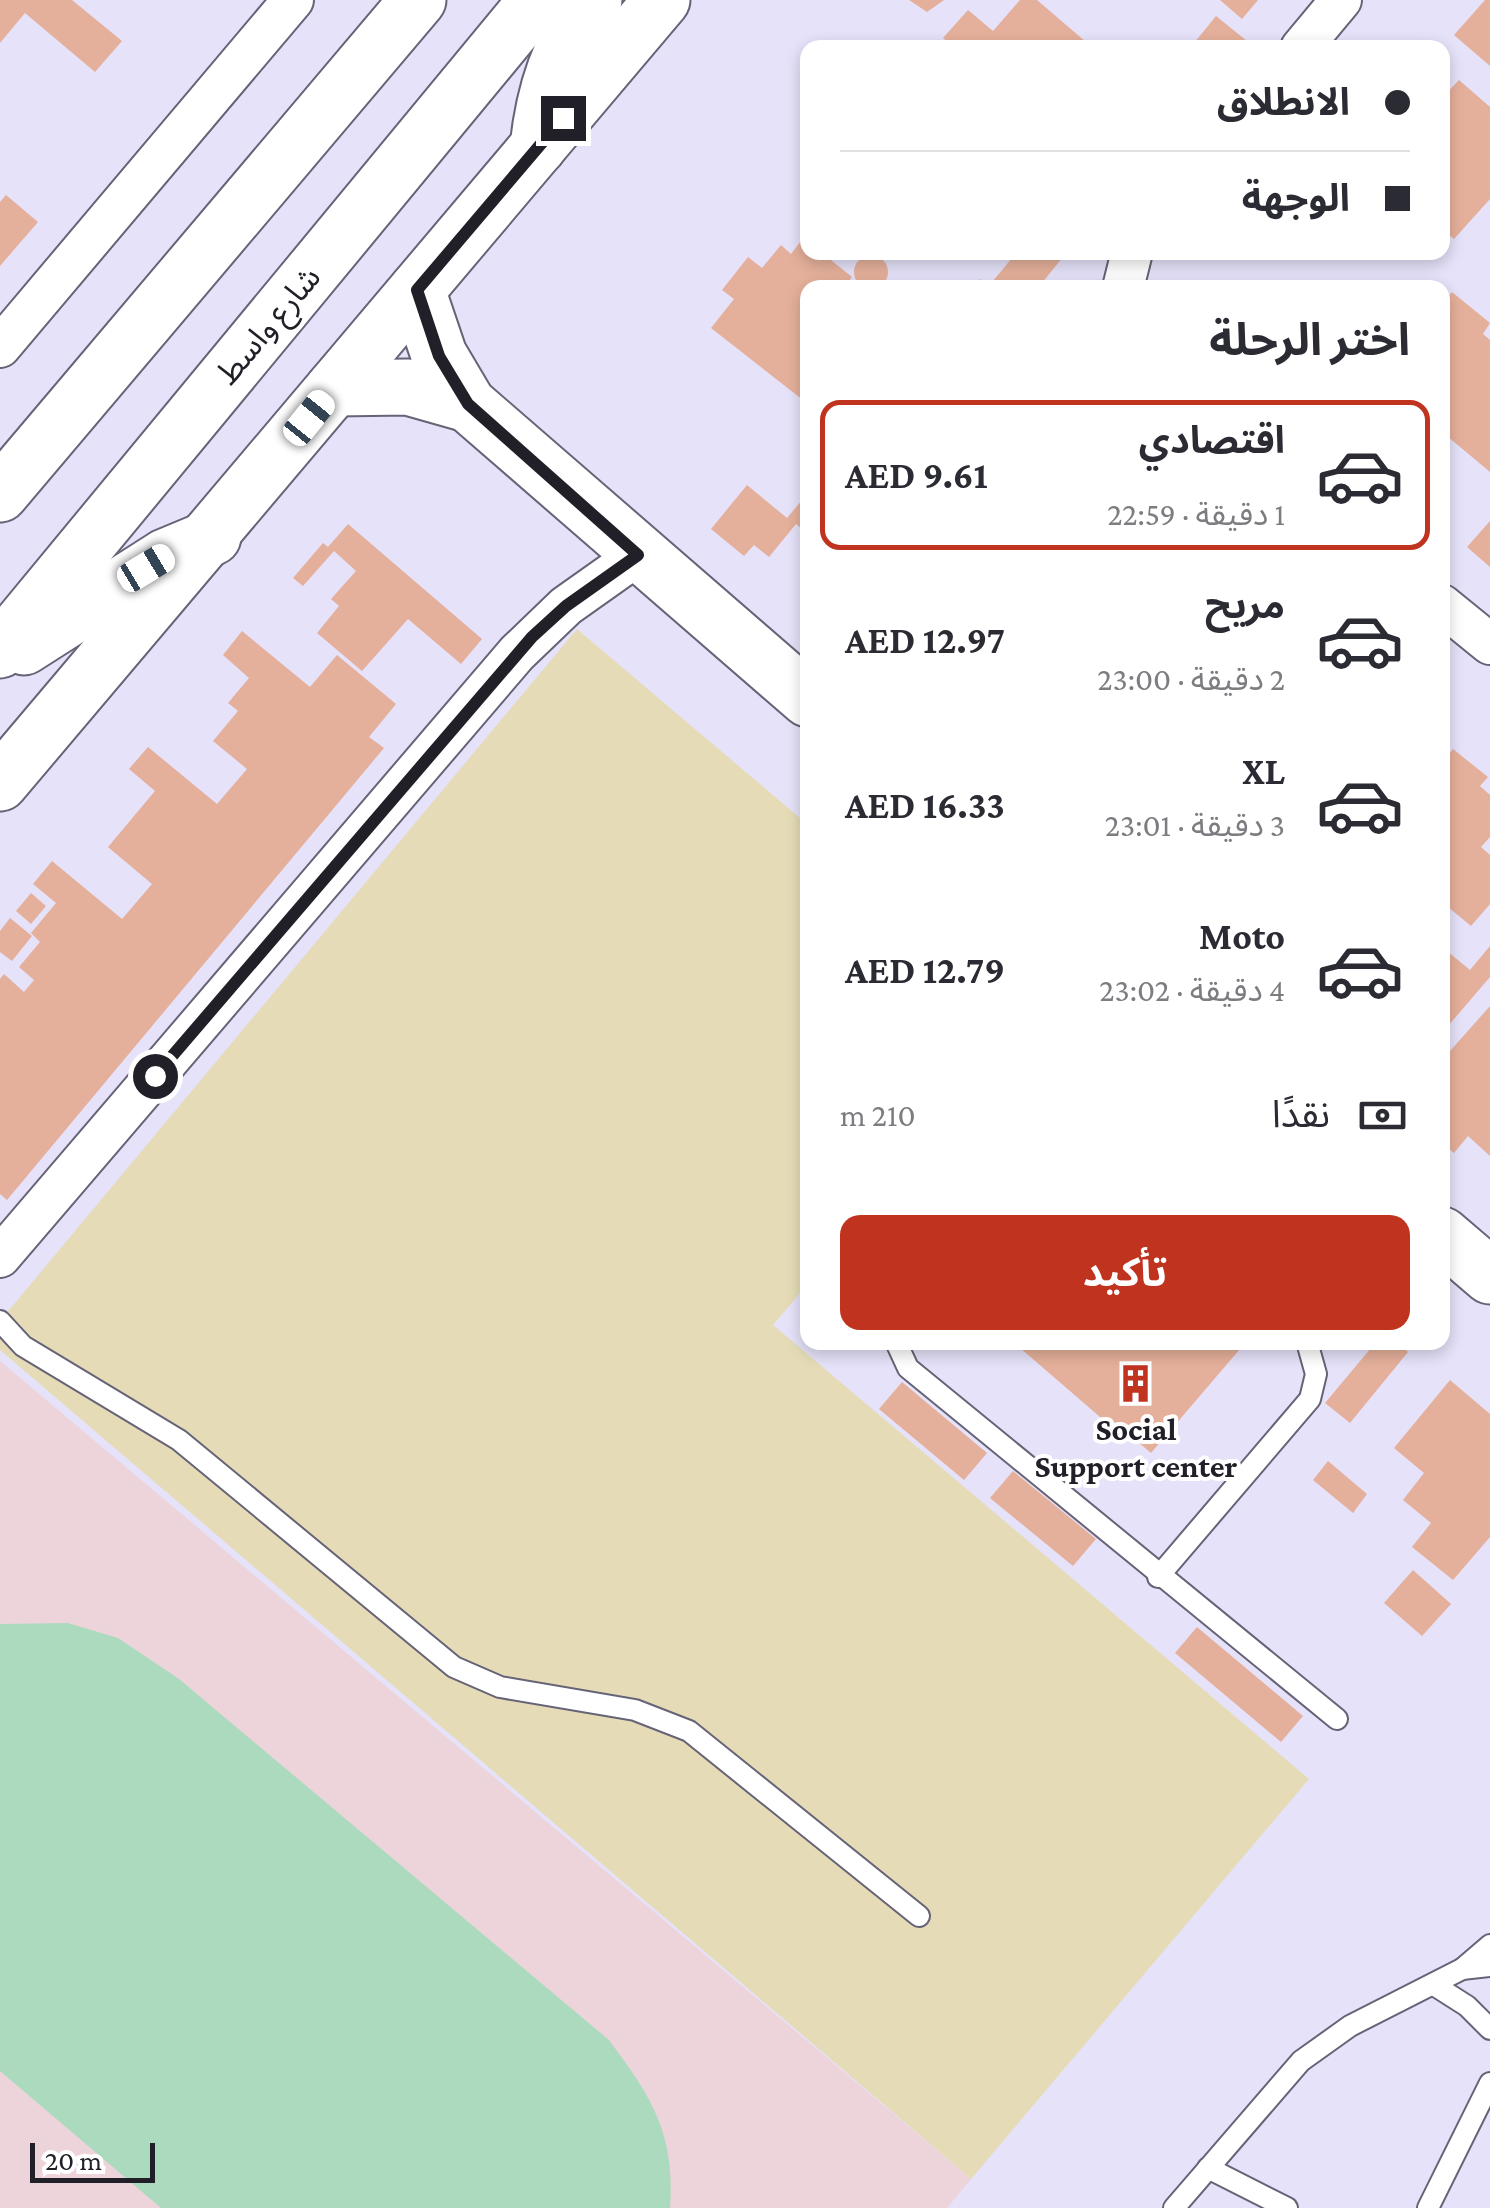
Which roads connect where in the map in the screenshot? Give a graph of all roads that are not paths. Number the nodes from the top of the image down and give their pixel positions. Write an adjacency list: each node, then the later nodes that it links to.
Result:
1 (294, 0): 10 (street)
2 (418, 0): 13 (main road)
3 (537, 0): 18 (main road, شارع واسط)
4 (594, 0): 8 (main road)
5 (662, 0): 8 (main road)
6 (1341, 0): 7 (street)
7 (1308, 40)
8 (538, 147): 9 (main road)
9 (417, 290): 11 (main road); 12 (main road)
10 (0, 347)
11 (334, 388): 12 (main road); 14 (main road)
12 (468, 404): 15 (main road)
13 (0, 494)
14 (212, 537): 19 (main road); 21 (main road)
15 (638, 555): 20 (main road); 23 (street)
16 (1450, 611): 17 (street)
17 (1490, 644)
18 (0, 650)
19 (0, 662)
20 (800, 692)
21 (0, 783)
22 (1450, 1243): 24 (main road)
23 (0, 1257)
24 (1490, 1276)
25 (0, 1320): 30 (lane)
26 (900, 1350): 28 (lane)
27 (1309, 1350): 28 (lane)
28 (1158, 1576): 29 (lane)
29 (1337, 1719)
30 (918, 1916)
31 (1490, 1945): 33 (lane)
32 (1490, 1966): 33 (lane)
33 (1462, 1969): 34 (lane)
34 (1434, 1985): 35 (lane); 37 (lane)
35 (1490, 2029)
36 (1490, 2083): 40 (lane)
37 (1208, 2168): 38 (lane); 39 (lane)
38 (1174, 2208)
39 (1287, 2208)
40 (1428, 2208)

